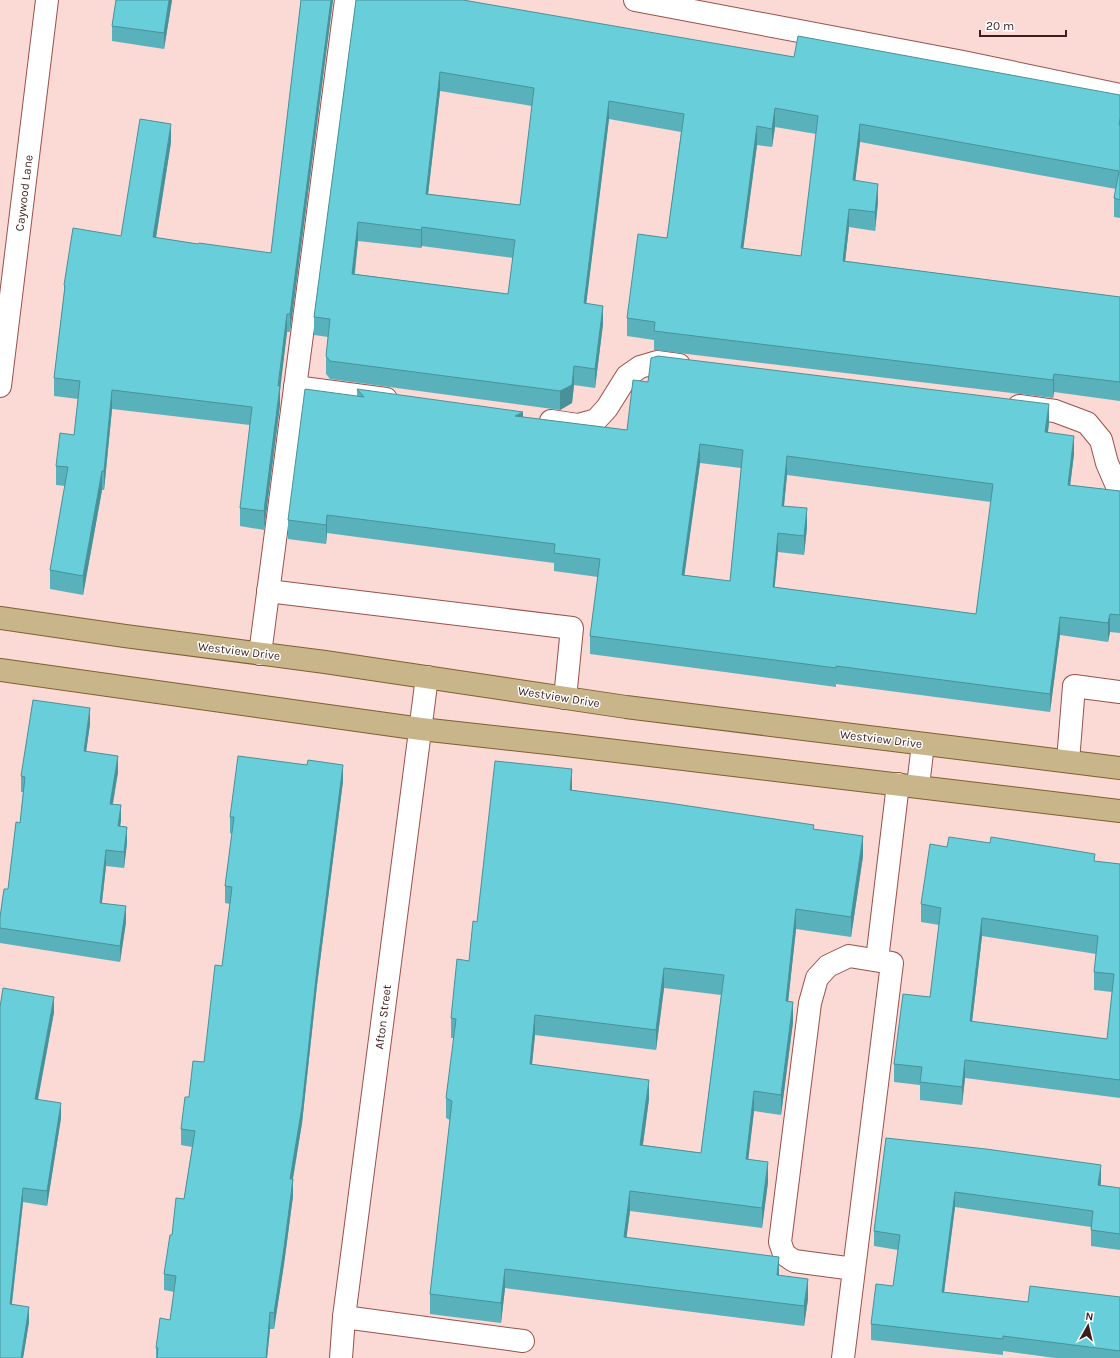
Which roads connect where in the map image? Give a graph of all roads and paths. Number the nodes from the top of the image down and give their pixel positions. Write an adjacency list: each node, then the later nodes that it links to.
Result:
1 (47, 0): 6 (street, Caywood Lane)
2 (346, 0): 7 (street)
3 (635, 0): 4 (street)
4 (1120, 95)
5 (696, 367): 10 (street)
6 (0, 386)
7 (295, 387): 8 (street); 12 (street)
8 (405, 402)
9 (1000, 404): 11 (street)
10 (531, 418)
11 (1120, 487)
12 (268, 591): 14 (street); 18 (street)
13 (0, 618): 14 (main road, Westview Drive)
14 (260, 654): 16 (main road, Westview Drive)
15 (0, 670): 19 (main road)
16 (427, 677): 18 (main road, Westview Drive); 19 (street, Afton Street)
17 (1120, 692): 21 (street)
18 (564, 698): 20 (main road, Westview Drive)
19 (421, 729): 23 (main road); 27 (street, Afton Street)
20 (923, 744): 21 (main road, Westview Drive); 23 (street)
21 (1068, 761): 22 (main road, Westview Drive)
22 (1120, 768)
23 (908, 785): 24 (main road); 25 (street)
24 (1120, 811)
25 (877, 960): 26 (street); 26 (street)
26 (854, 1269): 30 (street)
27 (344, 1317): 28 (street); 29 (street, Afton Street)
28 (523, 1341)
29 (341, 1358)
30 (843, 1358)

